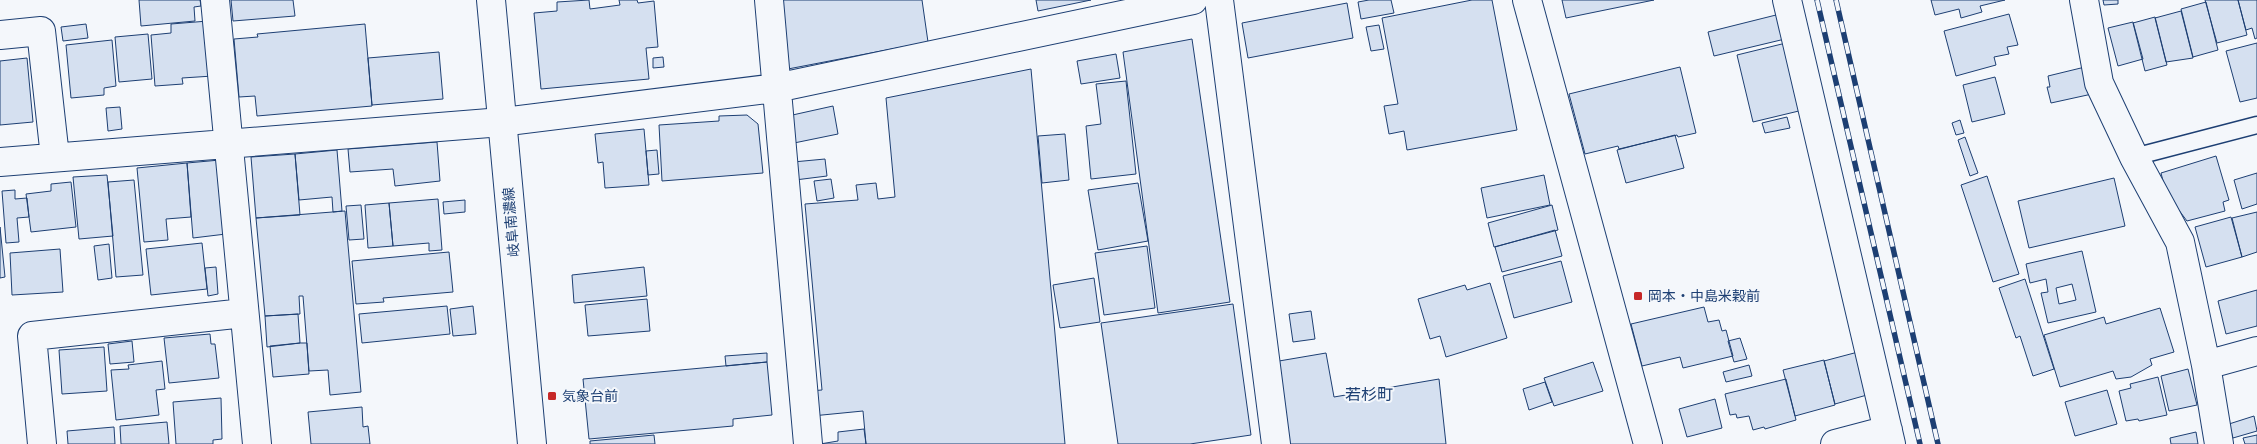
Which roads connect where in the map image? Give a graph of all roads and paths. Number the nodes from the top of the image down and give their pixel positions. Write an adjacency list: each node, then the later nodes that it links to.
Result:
1 (215, 0): 13 (street)
2 (491, 0): 11 (street, 岐阜南濃線)
3 (769, 0): 10 (street)
4 (1193, 0): 10 (street)
5 (1219, 0): 25 (street)
6 (1527, 0): 26 (street)
7 (1787, 0): 20 (street)
8 (2084, 0): 15 (street)
9 (0, 35): 14 (street)
10 (776, 88): 11 (street); 24 (street)
11 (502, 122): 13 (street); 23 (street, 岐阜南濃線)
12 (2257, 125): 15 (lane)
13 (228, 142): 14 (street); 17 (street)
14 (54, 157): 16 (street)
15 (2134, 157): 19 (street)
16 (0, 162)
17 (244, 313): 21 (street); 22 (street)
18 (2257, 351): 19 (street)
19 (2206, 365): 28 (street)
20 (1890, 437): 27 (street)
21 (42, 444)
22 (257, 444)
23 (532, 444)
24 (808, 444)
25 (1276, 444)
26 (1648, 444)
27 (1835, 444)
28 (2219, 444)

